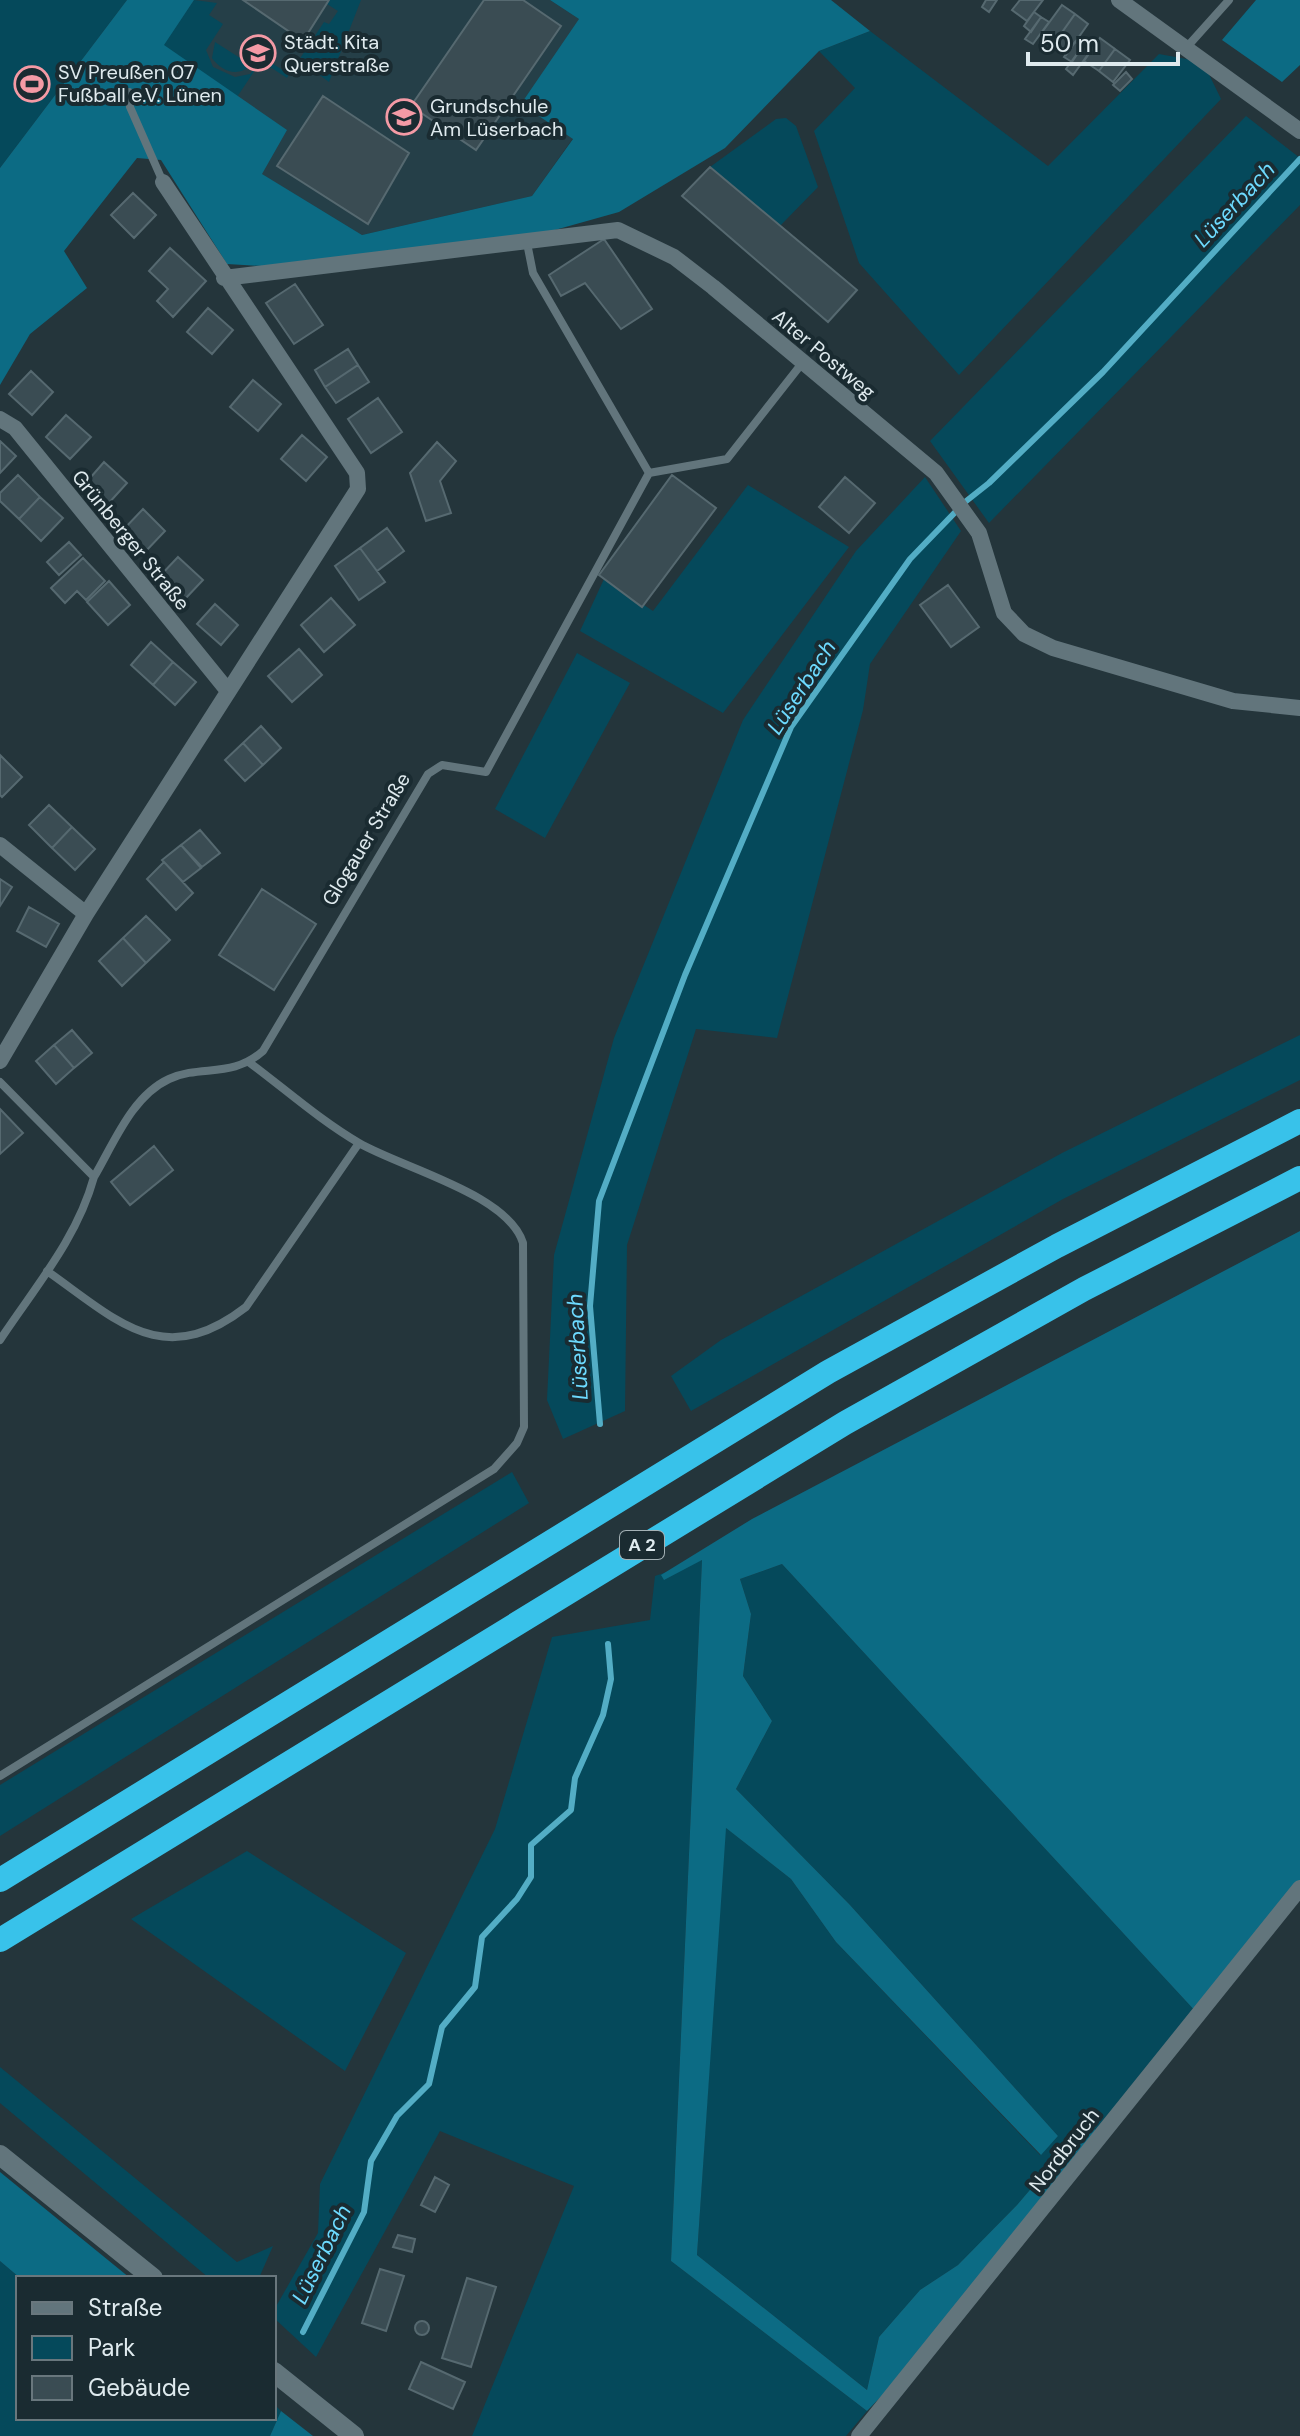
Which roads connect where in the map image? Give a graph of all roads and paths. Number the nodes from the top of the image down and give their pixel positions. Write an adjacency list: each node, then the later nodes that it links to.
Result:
1 (1119, 0): 3 (street)
2 (1229, 0): 3 (lane)
3 (1186, 49): 5 (street)
4 (129, 92): 6 (lane)
5 (1300, 131)
6 (163, 182): 8 (street)
7 (527, 243): 8 (street, Alter Postweg); 9 (street, Alter Postweg); 11 (lane)
8 (224, 278): 12 (street)
9 (803, 362): 11 (lane); 13 (street, Alter Postweg)
10 (0, 419): 12 (street, Grünberger Straße)
11 (649, 473): 17 (lane, Glogauer Straße)
12 (228, 691): 15 (street)
13 (1300, 708)
14 (0, 845): 15 (street)
15 (86, 914): 16 (street)
16 (0, 1061)
17 (250, 1063): 20 (lane); 21 (lane)
18 (0, 1082): 21 (lane)
19 (1300, 1121): 26 (highway, A 2)
20 (359, 1143): 23 (lane); 25 (lane)
21 (94, 1177): 23 (lane)
22 (1300, 1178): 28 (highway, A 2)
23 (47, 1271): 24 (lane)
24 (0, 1340)
25 (0, 1776)
26 (0, 1880)
27 (1300, 1888): 33 (street, Nordbruch)
28 (0, 1940)
29 (0, 2155): 30 (main road)
30 (151, 2276)
31 (276, 2374): 32 (main road)
32 (354, 2436)
33 (859, 2436)

